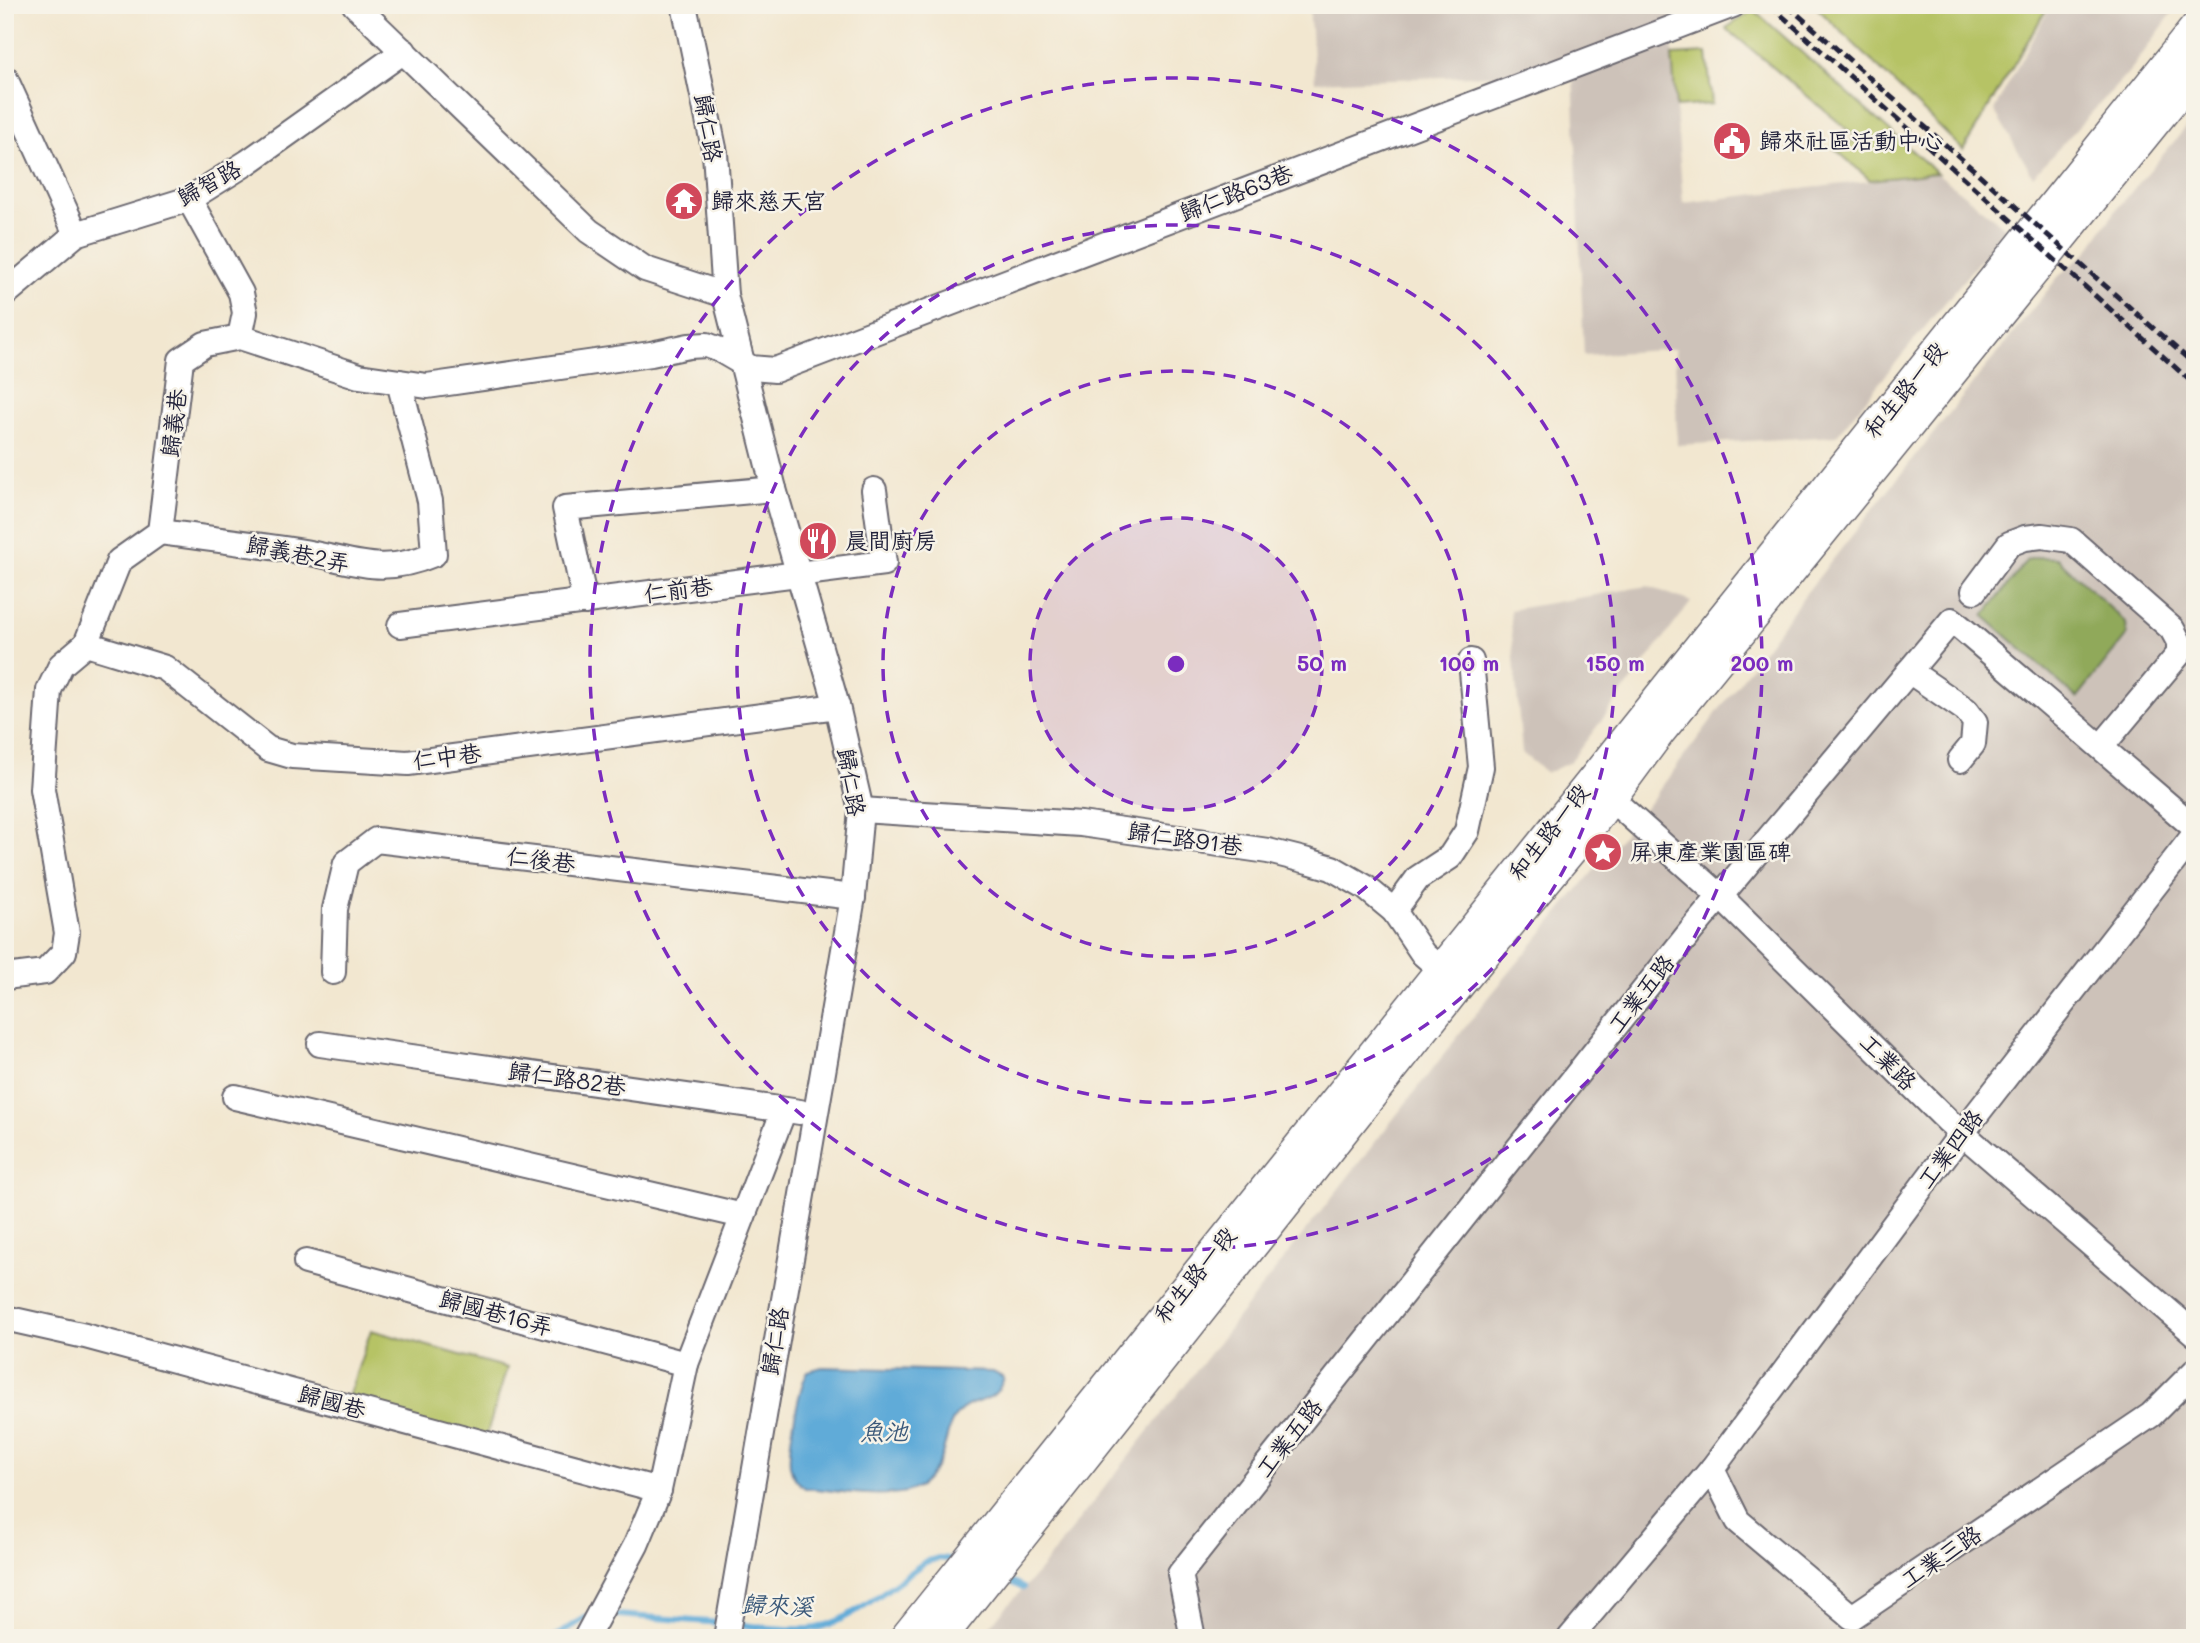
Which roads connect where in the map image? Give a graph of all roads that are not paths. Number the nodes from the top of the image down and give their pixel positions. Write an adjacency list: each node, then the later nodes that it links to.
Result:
1 (355, 5): 5 (street)
2 (684, 5): 11 (street, 歸仁路)
3 (1733, 5): 13 (street, 歸仁路63巷)
4 (2195, 28): 28 (main road, 和生路一段)
5 (404, 51): 8 (street, 歸智路); 11 (street)
6 (2195, 73): 28 (main road, 和生路一段)
7 (5, 78): 9 (street)
8 (189, 199): 9 (street, 歸智路); 12 (street)
9 (76, 234): 10 (street, 歸智路)
10 (5, 294)
11 (725, 295): 13 (street, 歸仁路)
12 (240, 337): 14 (street, 歸義巷); 17 (street, 歸義巷)
13 (741, 361): 14 (street, 歸義巷); 15 (street, 歸仁路)
14 (399, 382): 17 (street, 歸義巷2弄)
15 (774, 489): 18 (street, 歸仁路); 20 (street)
16 (874, 490): 18 (street, 仁前巷)
17 (160, 532): 22 (street)
18 (798, 575): 20 (street, 仁前巷); 25 (street, 歸仁路)
19 (1974, 591): 26 (street)
20 (585, 602): 21 (street, 仁前巷)
21 (400, 625)
22 (86, 645): 25 (street, 仁中巷); 36 (street)
23 (1471, 661): 34 (street)
24 (1909, 671): 26 (street, 工業五路); 27 (street); 33 (street, 工業五路)
25 (836, 706): 29 (street, 歸仁路)
26 (2101, 747): 30 (street, 工業五路)
27 (1960, 760)
28 (1600, 789): 33 (street, 工業路); 37 (main road, 和生路一段)
29 (861, 810): 32 (street, 歸仁路); 34 (street, 歸仁路91巷)
30 (2195, 828)
31 (2195, 834): 42 (street, 工業四路)
32 (853, 897): 35 (street, 仁後巷); 41 (street, 歸仁路)
33 (1721, 897): 42 (street, 工業路); 55 (street, 工業五路)
34 (1394, 911): 37 (street, 歸仁路91巷)
35 (333, 972)
36 (5, 977)
37 (1450, 977): 53 (main road, 和生路一段); 54 (main road, 和生路一段)
38 (320, 1044): 40 (street, 歸仁路82巷)
39 (235, 1097): 43 (street)
40 (784, 1110): 41 (street, 歸仁路82巷); 43 (street)
41 (815, 1114): 51 (street, 歸仁路)
42 (1962, 1133): 46 (street, 工業路); 49 (street, 工業四路)
43 (743, 1216): 47 (street)
44 (306, 1262): 47 (street, 歸國巷16弄)
45 (5, 1318): 50 (street, 歸國巷)
46 (2195, 1334)
47 (686, 1364): 50 (street)
48 (2195, 1371): 49 (street, 工業三路)
49 (1712, 1469): 56 (street)
50 (659, 1490): 52 (street)
51 (727, 1626)
52 (590, 1632)
53 (905, 1638)
54 (940, 1638)
55 (1193, 1638)
56 (1570, 1638)

